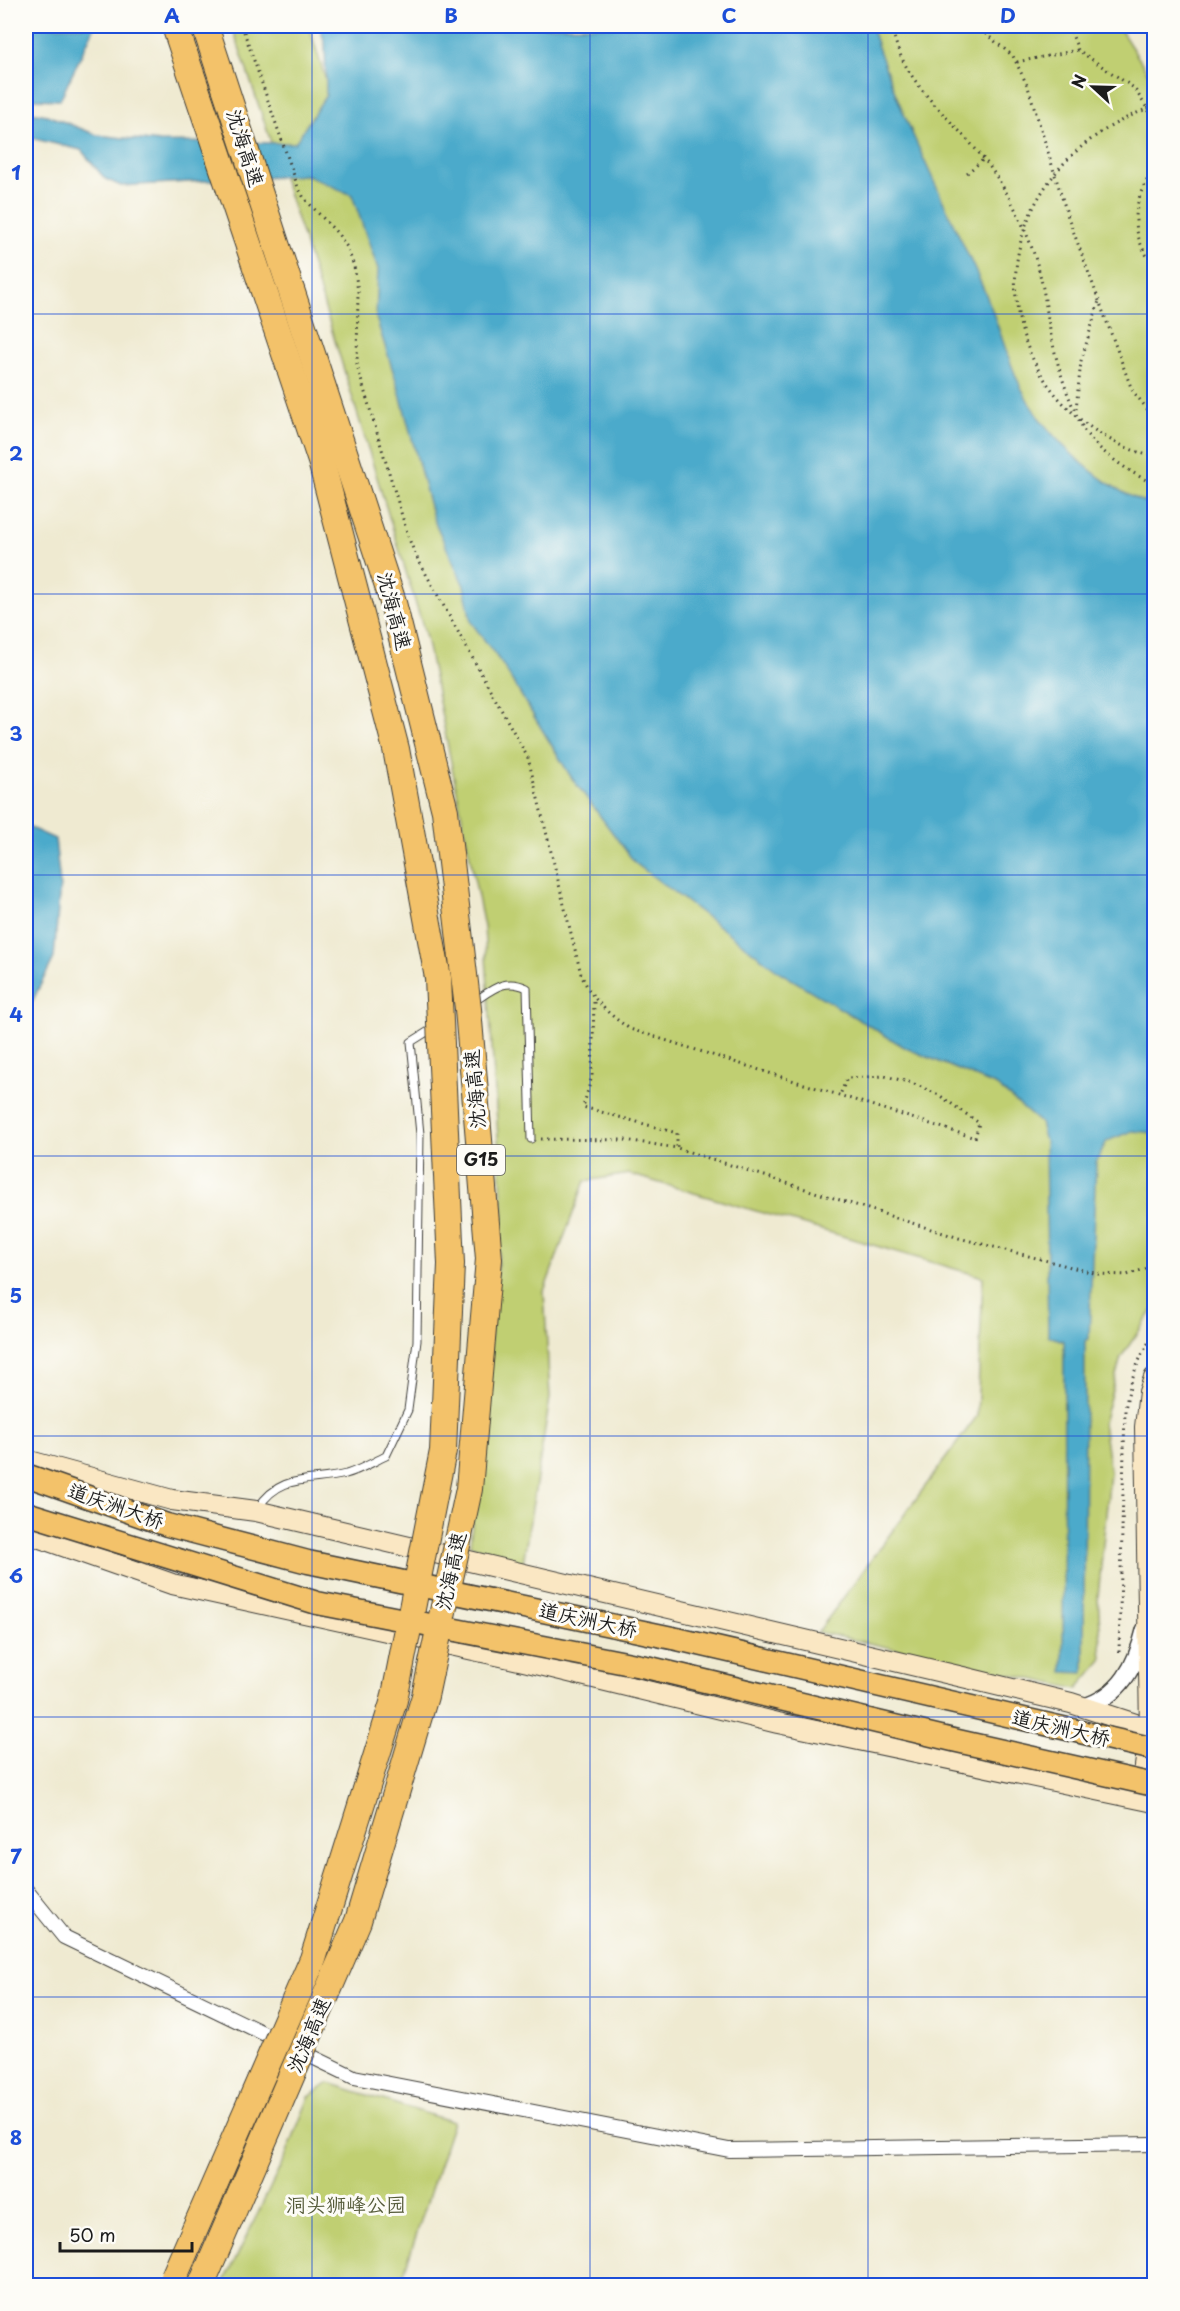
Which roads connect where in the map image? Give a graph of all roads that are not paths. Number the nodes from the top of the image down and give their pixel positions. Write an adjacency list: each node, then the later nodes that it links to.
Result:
1 (175, 26): 18 (highway, 沈海高速 / G15, bridge)
2 (205, 26): 19 (highway, 沈海高速 / G15, bridge)
3 (460, 1011): 5 (lane)
4 (450, 1017): 9 (lane)
5 (531, 1139)
6 (1155, 1378): 12 (main road)
7 (26, 1460): 9 (main road)
8 (26, 1474): 14 (highway, 道庆洲大桥, bridge)
9 (256, 1511): 13 (main road)
10 (26, 1513): 15 (highway, 道庆洲大桥, bridge)
11 (26, 1533): 15 (main road)
12 (1148, 1613): 13 (street); 14 (main road)
13 (1083, 1707): 14 (main road)
14 (1153, 1736): 15 (main road)
15 (1150, 1796)
16 (26, 1890): 17 (street)
17 (1155, 2144)
18 (174, 2277)
19 (201, 2286)

